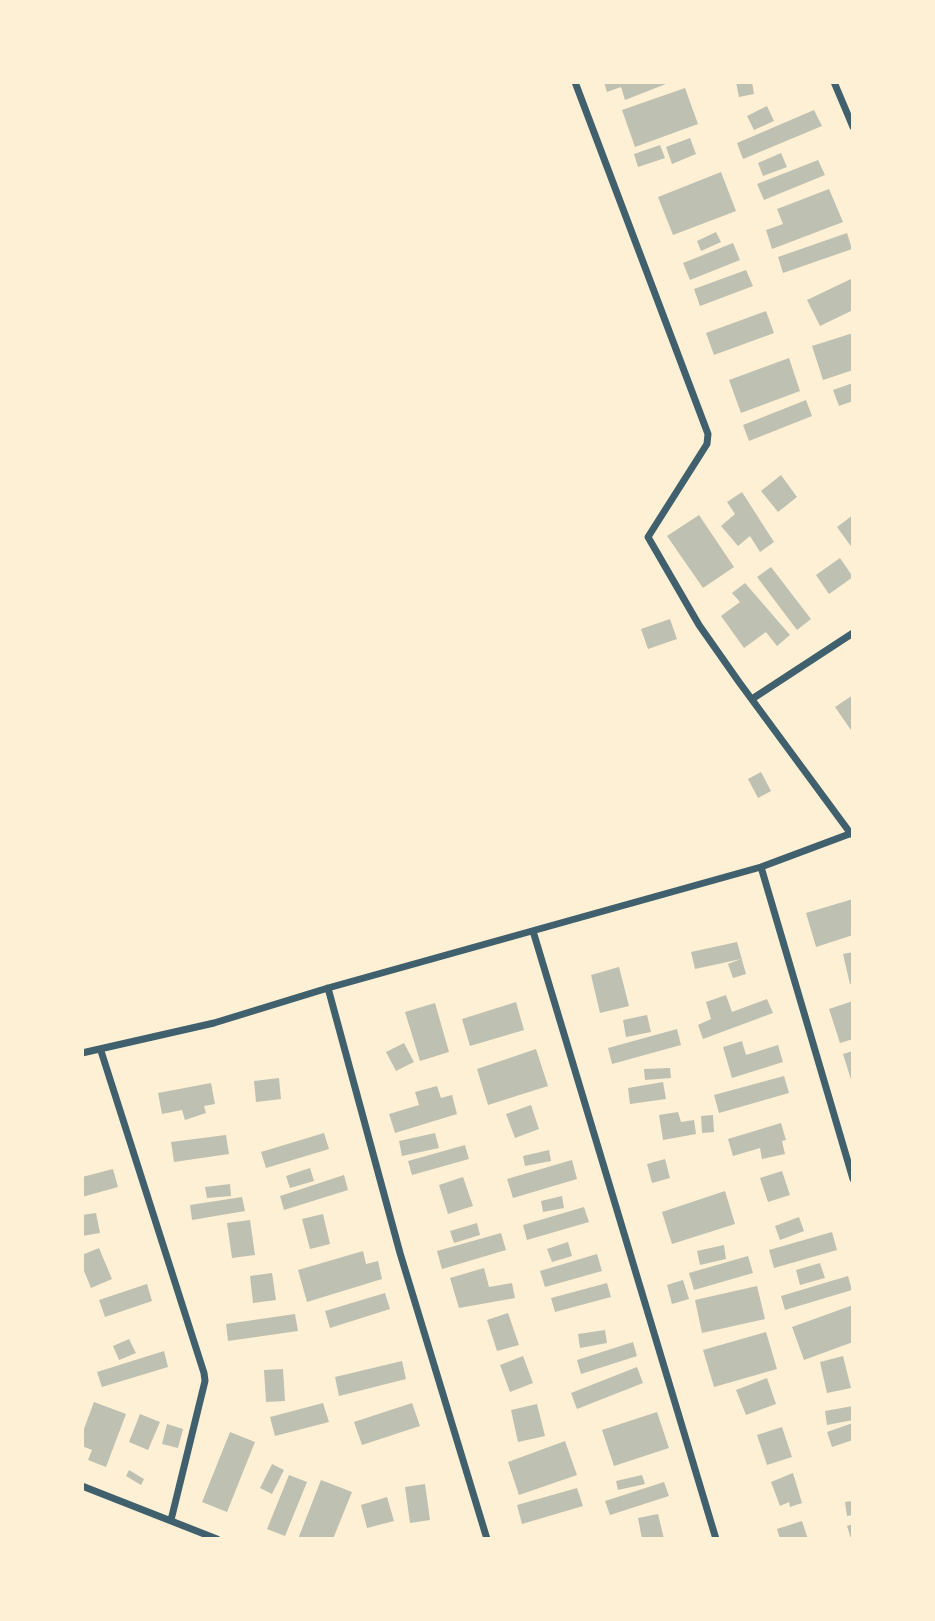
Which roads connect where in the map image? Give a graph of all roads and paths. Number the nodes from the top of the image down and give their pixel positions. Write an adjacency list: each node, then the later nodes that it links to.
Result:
1 (575, 82): 6 (street)
2 (834, 82): 3 (street)
3 (849, 107): 4 (street)
4 (853, 127)
5 (853, 633): 6 (street)
6 (751, 699): 7 (street)
7 (852, 834): 8 (street)
8 (761, 867): 9 (street); 13 (street)
9 (533, 930): 10 (street); 18 (street)
10 (328, 988): 11 (street); 17 (street)
11 (101, 1051): 12 (street); 15 (street)
12 (82, 1054)
13 (853, 1179)
14 (82, 1486): 15 (street)
15 (171, 1520): 16 (street)
16 (218, 1539)
17 (487, 1539)
18 (716, 1539)

